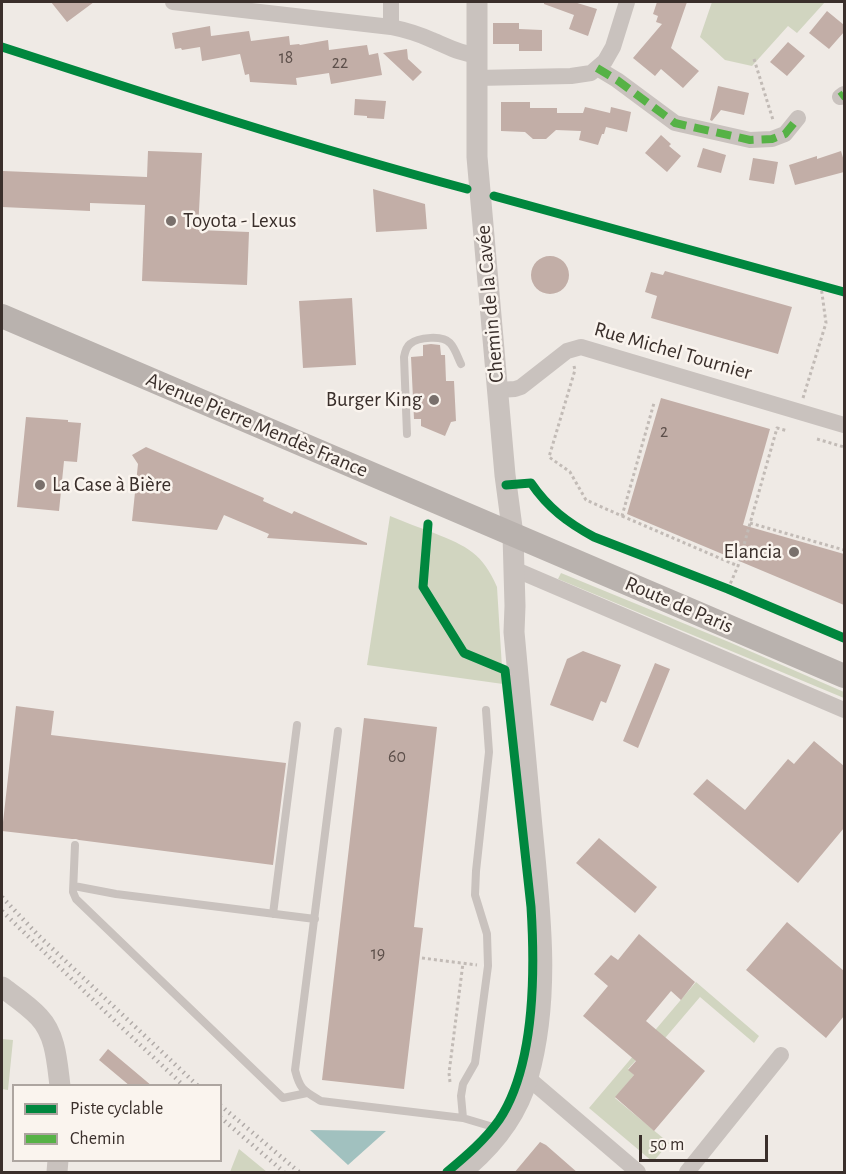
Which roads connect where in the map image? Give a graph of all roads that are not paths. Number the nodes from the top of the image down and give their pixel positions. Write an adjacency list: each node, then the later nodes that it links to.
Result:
1 (173, 2): 5 (street)
2 (391, 2): 5 (street)
3 (477, 2): 6 (street, Chemin de la Cavée)
4 (627, 2): 7 (street)
5 (391, 27): 6 (street)
6 (476, 54): 8 (street, Chemin de la Cavée)
7 (597, 68): 8 (street); 9 (street)
8 (477, 78): 12 (street, Chemin de la Cavée)
9 (798, 118)
10 (2, 316): 15 (main road, Avenue Pierre Mendès France)
11 (461, 364): 14 (lane)
12 (498, 390): 13 (street, Rue Michel Tournier); 15 (street, Chemin de la Cavée)
13 (844, 425)
14 (407, 434)
15 (513, 534): 16 (street, Chemin de la Cavée); 17 (main road, Route de Paris)
16 (514, 569): 19 (street); 28 (street, Chemin de la Cavée)
17 (844, 676)
18 (486, 710): 31 (lane)
19 (844, 710)
20 (297, 725): 24 (lane)
21 (338, 731): 25 (lane)
22 (75, 845): 23 (lane)
23 (74, 886): 24 (lane); 30 (lane)
24 (273, 914): 25 (lane)
25 (315, 919): 30 (lane)
26 (2, 987): 29 (street)
27 (781, 1055): 35 (street)
28 (528, 1078): 32 (street, Chemin de la Cavée); 34 (street)
29 (60, 1084)
30 (307, 1093): 31 (lane)
31 (463, 1118): 32 (lane)
32 (503, 1129): 33 (street, Chemin de la Cavée)
33 (461, 1173)
34 (638, 1173)
35 (687, 1173)

